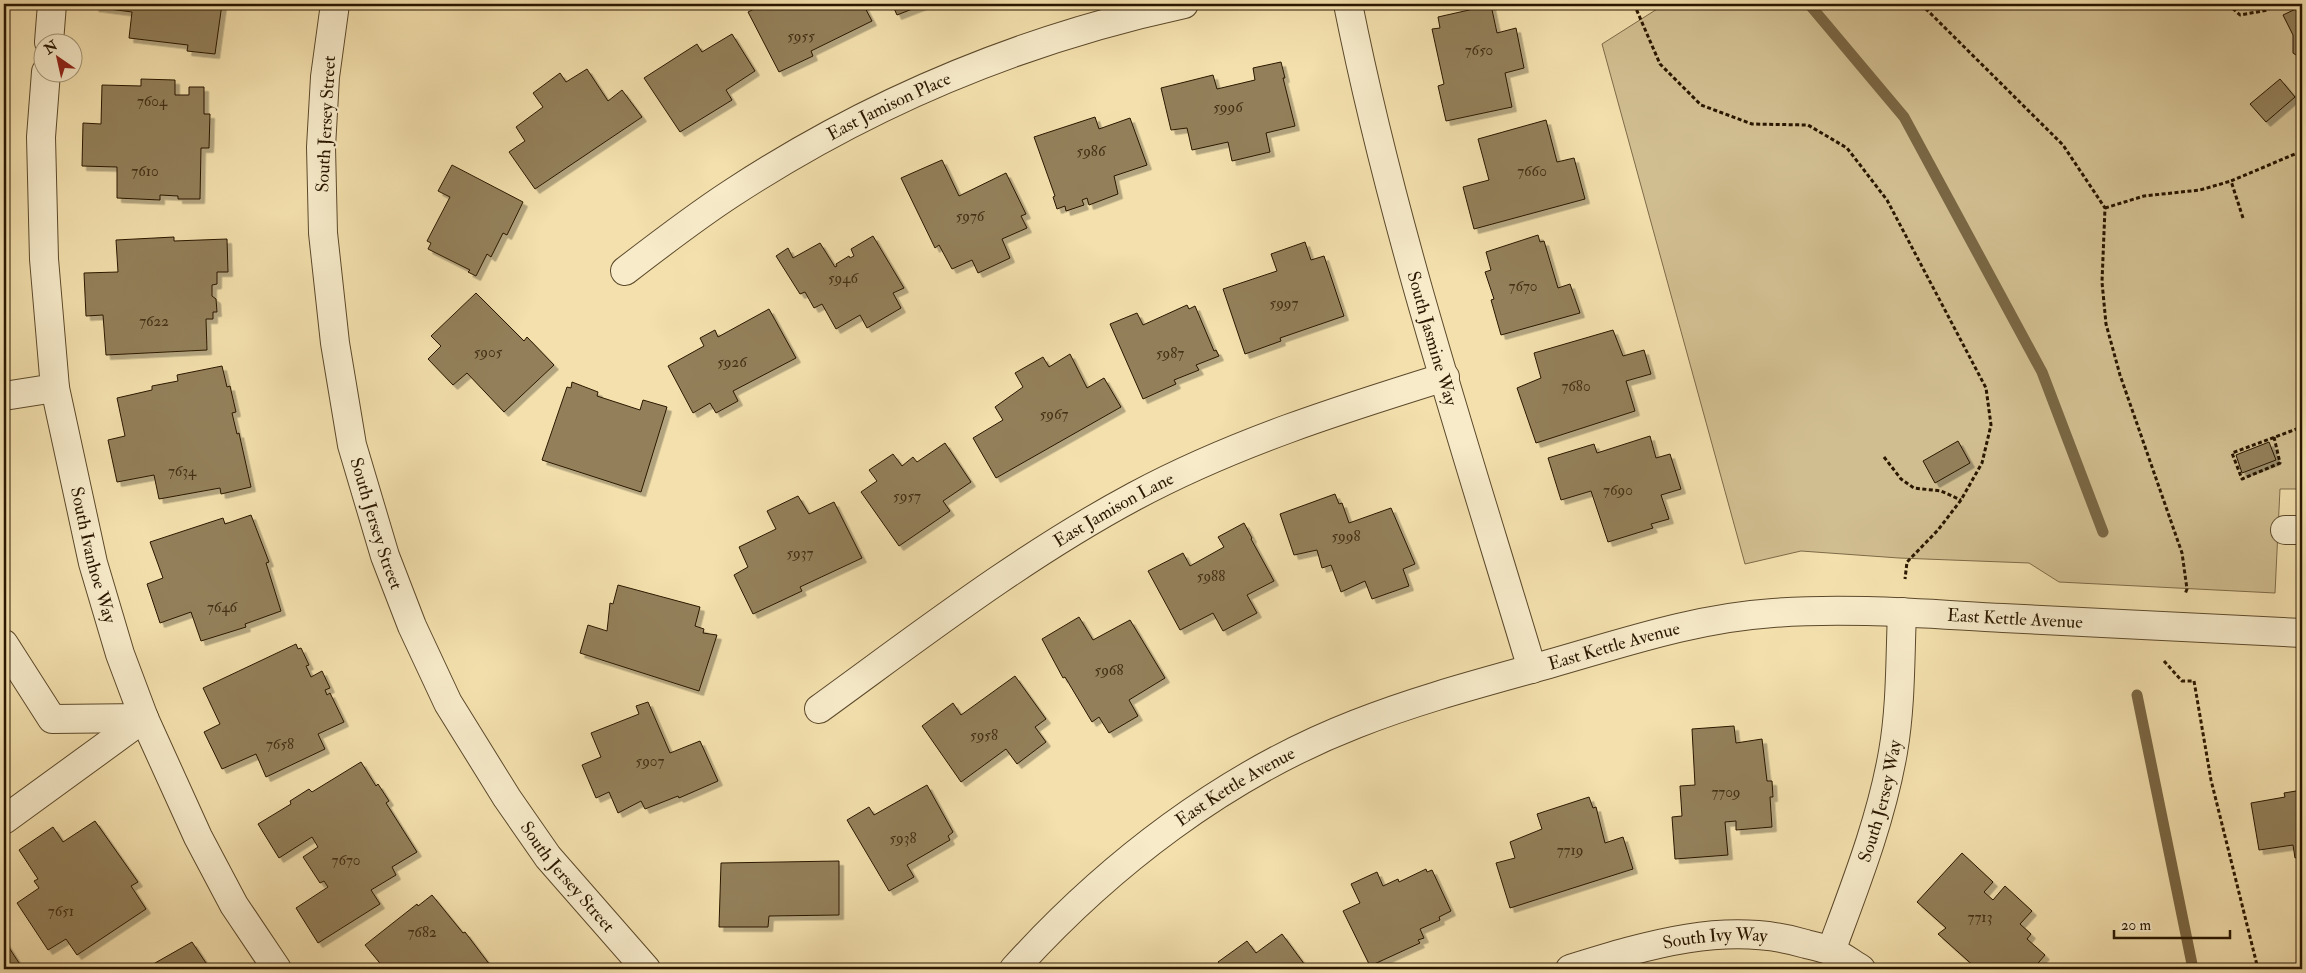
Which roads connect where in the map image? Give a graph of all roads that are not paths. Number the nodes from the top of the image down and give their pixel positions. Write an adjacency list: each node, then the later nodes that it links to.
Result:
1 (52, 4): 5 (street)
2 (335, 4): 19 (street, South Jersey Street)
3 (1184, 4): 7 (street, East Jamison Place)
4 (1348, 4): 8 (street, South Jasmine Way)
5 (50, 32)
6 (45, 82): 9 (street, South Ivanhoe Way)
7 (625, 271)
8 (1445, 377): 14 (street, South Jasmine Way); 15 (street, East Jamison Lane)
9 (55, 388): 10 (street); 16 (street, South Ivanhoe Way)
10 (4, 396)
11 (1902, 612): 12 (street, East Kettle Avenue); 14 (street, East Kettle Avenue); 18 (street, South Jersey Way)
12 (2302, 633)
13 (4, 644): 16 (street)
14 (1532, 669): 21 (street, East Kettle Avenue)
15 (819, 709)
16 (144, 718): 17 (street); 20 (street, South Ivanhoe Way)
17 (4, 820)
18 (1831, 951): 22 (street, South Ivy Way); 23 (street)
19 (631, 964)
20 (277, 969)
21 (1014, 969)
22 (1570, 969)
23 (1861, 969)

